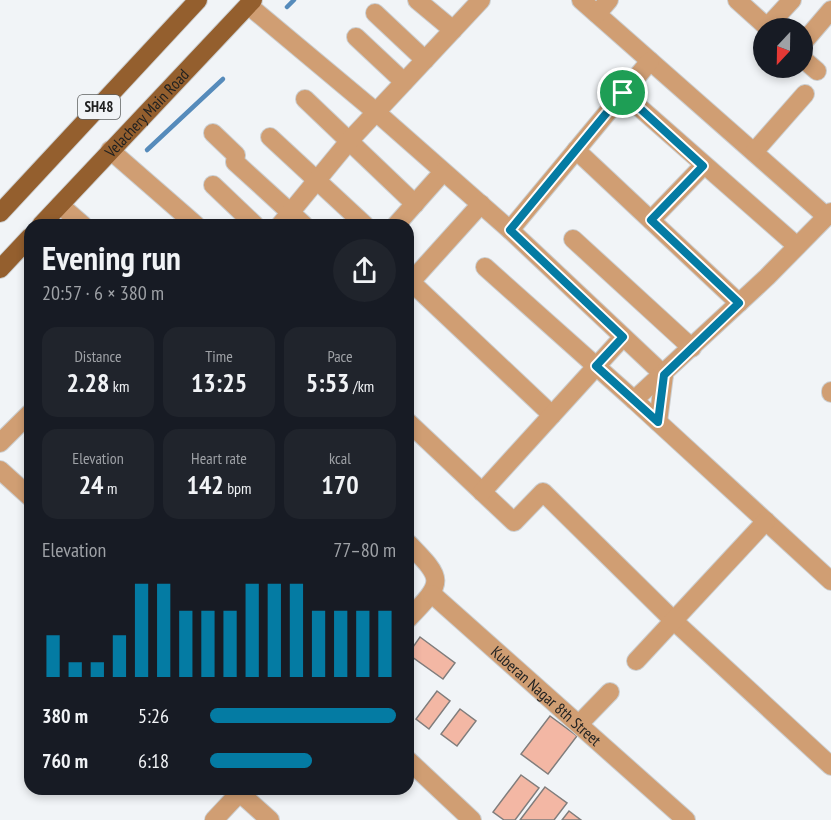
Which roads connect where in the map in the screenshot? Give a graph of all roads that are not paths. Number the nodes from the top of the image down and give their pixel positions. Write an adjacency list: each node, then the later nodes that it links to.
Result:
1 (198, 0): 39 (main road, SH48)
2 (417, 0): 14 (street)
3 (581, 0): 11 (street)
4 (609, 0): 11 (street)
5 (737, 0): 12 (street)
6 (792, 0): 13 (street)
7 (250, 3): 25 (street); 29 (main road, Velachery Main Road / SH48)
8 (473, 3): 14 (street)
9 (831, 10): 15 (street)
10 (375, 12): 17 (street)
11 (597, 14): 18 (street)
12 (757, 18)
13 (777, 18)
14 (453, 30): 17 (street)
15 (813, 31)
16 (356, 37): 21 (street)
17 (425, 60): 21 (street)
18 (650, 61): 22 (street); 31 (street)
19 (813, 68): 20 (street)
20 (817, 71)
21 (404, 82): 25 (street)
22 (623, 93): 30 (street); 32 (street)
23 (805, 94): 31 (street)
24 (306, 99): 28 (street)
25 (376, 112): 28 (street); 33 (street)
26 (213, 133): 45 (street)
27 (270, 137): 34 (street)
28 (350, 141): 34 (street); 36 (street)
29 (110, 150): 38 (main road, Velachery Main Road / SH48); 43 (street)
30 (576, 150): 49 (street); 50 (street)
31 (754, 152): 40 (street)
32 (703, 166): 49 (street); 53 (street)
33 (443, 172): 36 (street); 37 (street)
34 (317, 181): 46 (street); 47 (street)
35 (213, 185): 44 (street)
36 (415, 204): 48 (street)
37 (481, 204): 50 (street); 56 (street)
38 (60, 205): 41 (main road, Velachery Main Road / SH48); 42 (street)
39 (0, 213)
40 (829, 214): 53 (street)
41 (47, 219)
42 (76, 219)
43 (189, 219)
44 (249, 219)
45 (290, 219)
46 (293, 219)
47 (358, 219)
48 (401, 219)
49 (651, 220): 58 (street)
50 (510, 230): 59 (street)
51 (573, 238): 60 (street)
52 (24, 244): 55 (main road)
53 (797, 246): 58 (street)
54 (485, 267): 61 (street)
55 (0, 270)
56 (414, 279)
57 (414, 287): 64 (street)
58 (739, 303): 60 (street)
59 (623, 337): 61 (street); 62 (street)
60 (692, 348): 62 (street)
61 (596, 366): 63 (street); 64 (street)
62 (664, 375): 63 (street); 66 (street)
63 (634, 400): 66 (street)
64 (552, 415): 71 (street)
65 (24, 419): 68 (street)
66 (658, 422): 72 (street)
67 (414, 428): 71 (street)
68 (0, 443)
69 (0, 470): 70 (street)
70 (24, 485)
71 (482, 492): 77 (street)
72 (766, 521): 74 (street); 77 (street)
73 (414, 551): 75 (street)
74 (831, 581)
75 (432, 594): 76 (street); 80 (street, Kuberan Nagar 8th Street)
76 (414, 613)
77 (674, 621): 78 (street); 82 (street)
78 (636, 661)
79 (610, 692): 80 (street)
80 (579, 724): 88 (street, Kuberan Nagar 8th Street)
81 (414, 766): 87 (street)
82 (831, 766)
83 (238, 795): 85 (street)
84 (246, 795): 86 (street)
85 (214, 820)
86 (270, 820)
87 (472, 820)
88 (686, 820)

